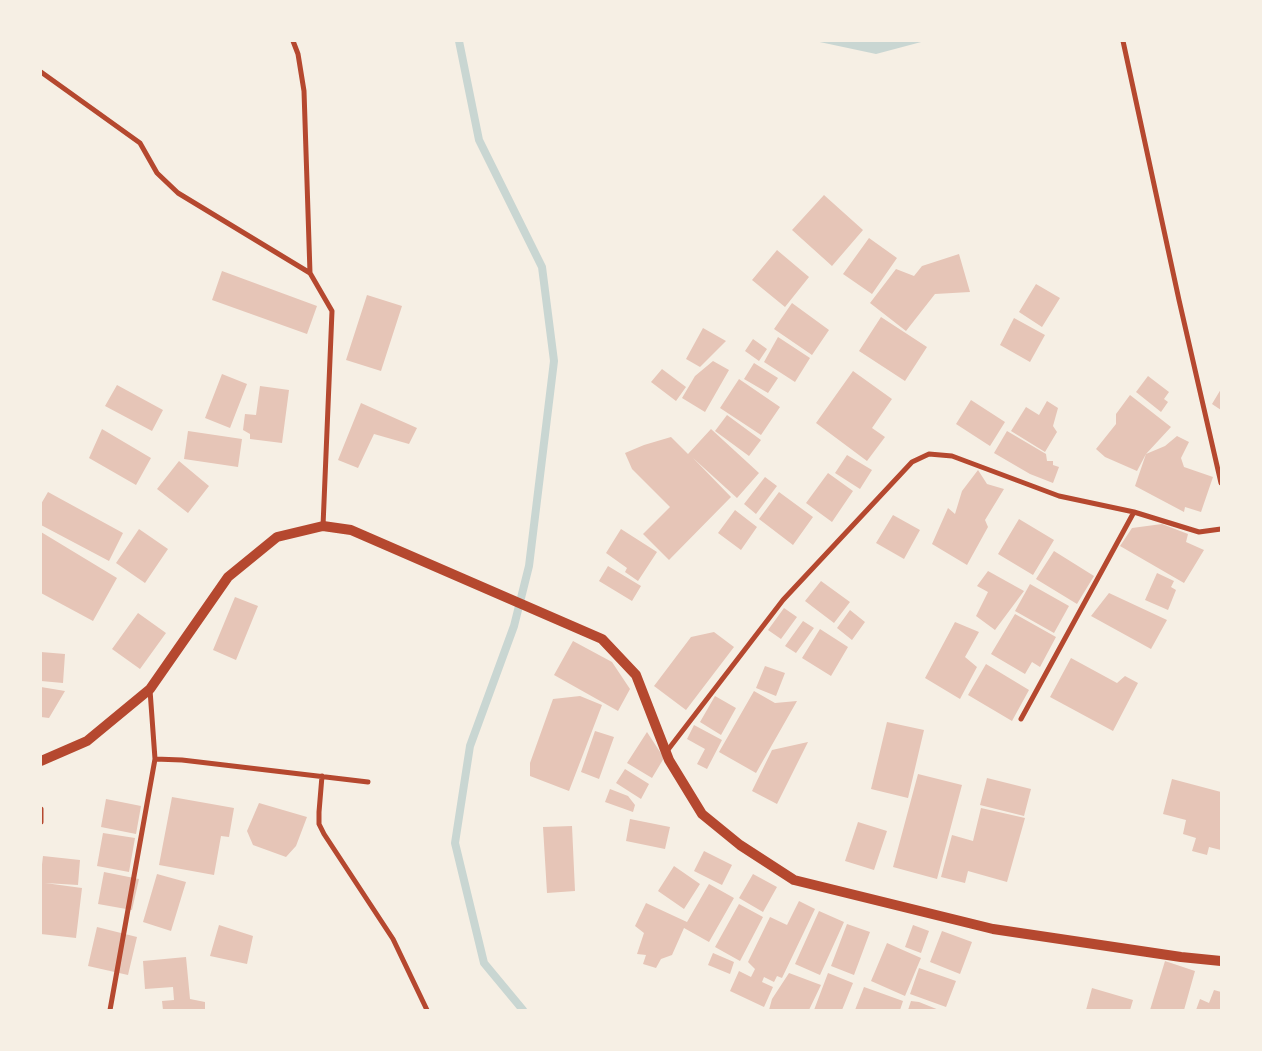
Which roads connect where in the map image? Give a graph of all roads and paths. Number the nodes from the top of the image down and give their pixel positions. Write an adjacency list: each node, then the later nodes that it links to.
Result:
1 (293, 41): 4 (street)
2 (1123, 41): 5 (street)
3 (41, 72): 4 (street)
4 (310, 273): 7 (street)
5 (1221, 484)
6 (1134, 512): 8 (street); 10 (street); 11 (street)
7 (323, 526): 9 (main road); 11 (main road)
8 (1221, 529)
9 (150, 689): 12 (street); 13 (main road)
10 (1021, 719)
11 (666, 751): 18 (main road)
12 (155, 759): 14 (street); 19 (street)
13 (41, 761)
14 (322, 776): 15 (street); 20 (street)
15 (368, 782)
16 (41, 809): 17 (street)
17 (41, 822)
18 (1221, 961)
19 (110, 1010)
20 (427, 1010)

